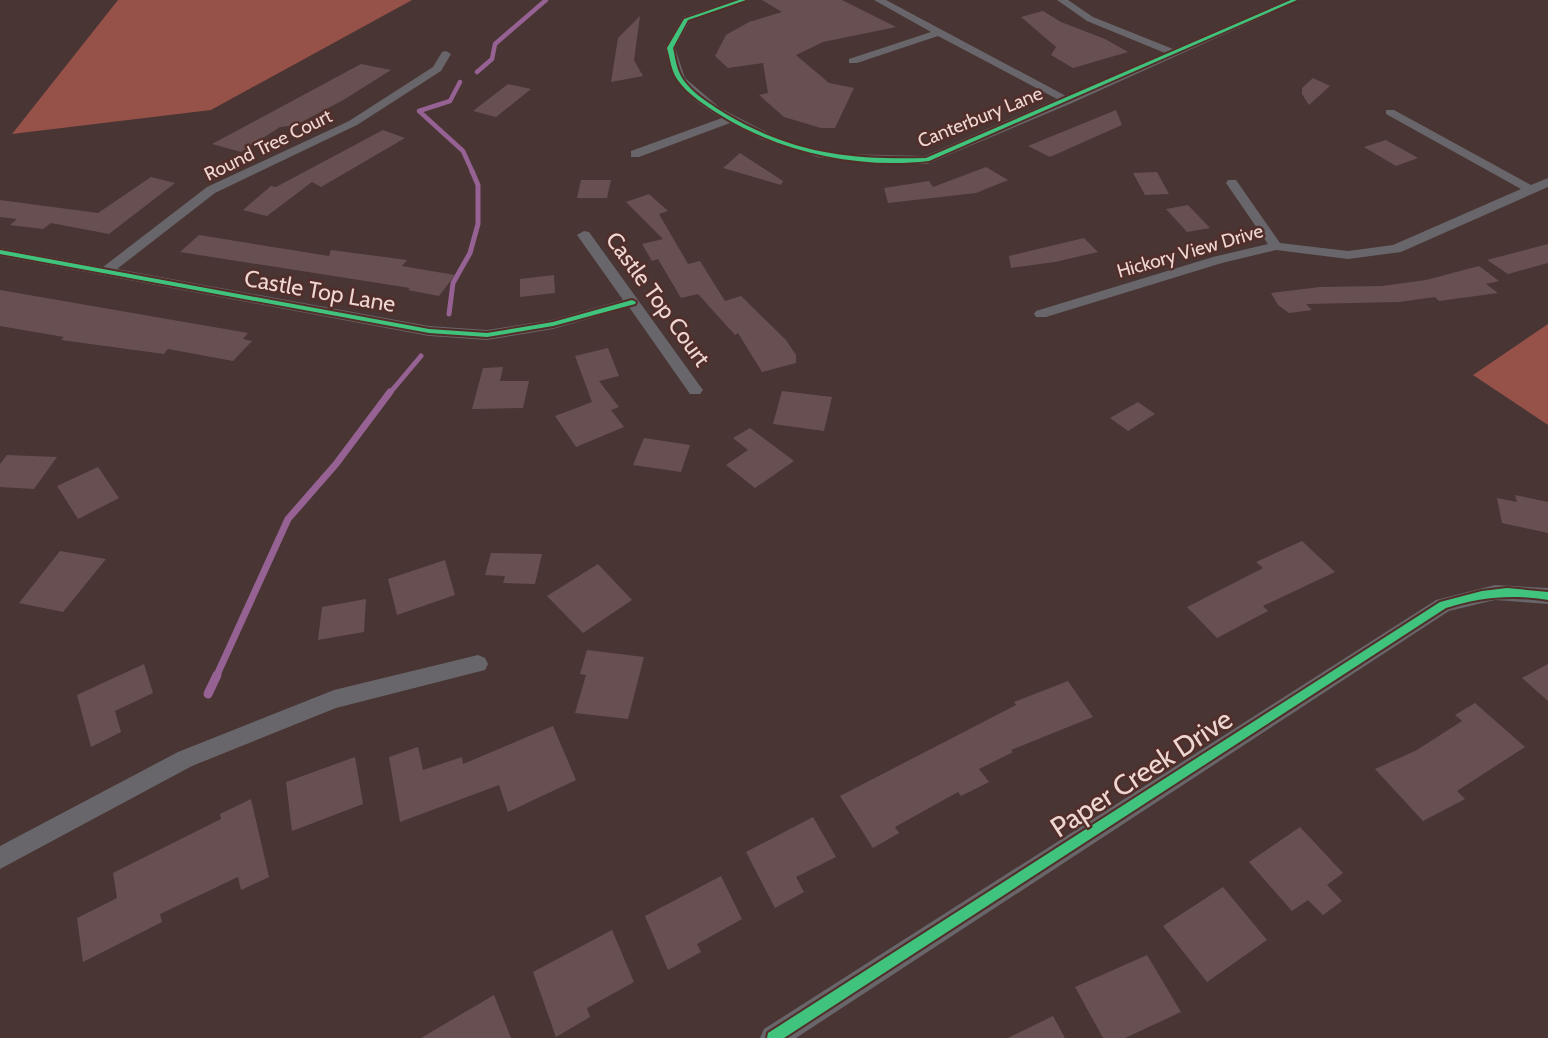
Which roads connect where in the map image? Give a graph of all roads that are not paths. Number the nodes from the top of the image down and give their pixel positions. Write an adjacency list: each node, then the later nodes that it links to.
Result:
1 (744, 0): 11 (street, Canterbury Lane)
2 (879, 0): 5 (street)
3 (1062, 0): 6 (street)
4 (1295, 0): 6 (street, Canterbury Lane)
5 (940, 32): 8 (street); 9 (street)
6 (1174, 53): 9 (street, Canterbury Lane)
7 (446, 54): 19 (street, Round Tree Court)
8 (853, 61)
9 (1068, 101): 11 (street, Canterbury Lane)
10 (1390, 112): 15 (street)
11 (730, 119): 12 (street)
12 (635, 154)
13 (1548, 182): 15 (street, Hickory View Drive)
14 (1232, 183): 17 (street)
15 (1529, 189): 17 (street, Hickory View Drive)
16 (584, 235): 20 (street, Castle Top Court)
17 (1276, 246): 21 (street, Hickory View Drive)
18 (0, 252): 19 (street, Castle Top Lane)
19 (105, 272): 20 (street, Castle Top Lane)
20 (632, 302): 22 (street, Castle Top Court)
21 (1041, 314)
22 (695, 390)
23 (1548, 596): 26 (street, Paper Creek Drive)
24 (478, 664): 25 (street)
25 (0, 858)
26 (773, 1038)

